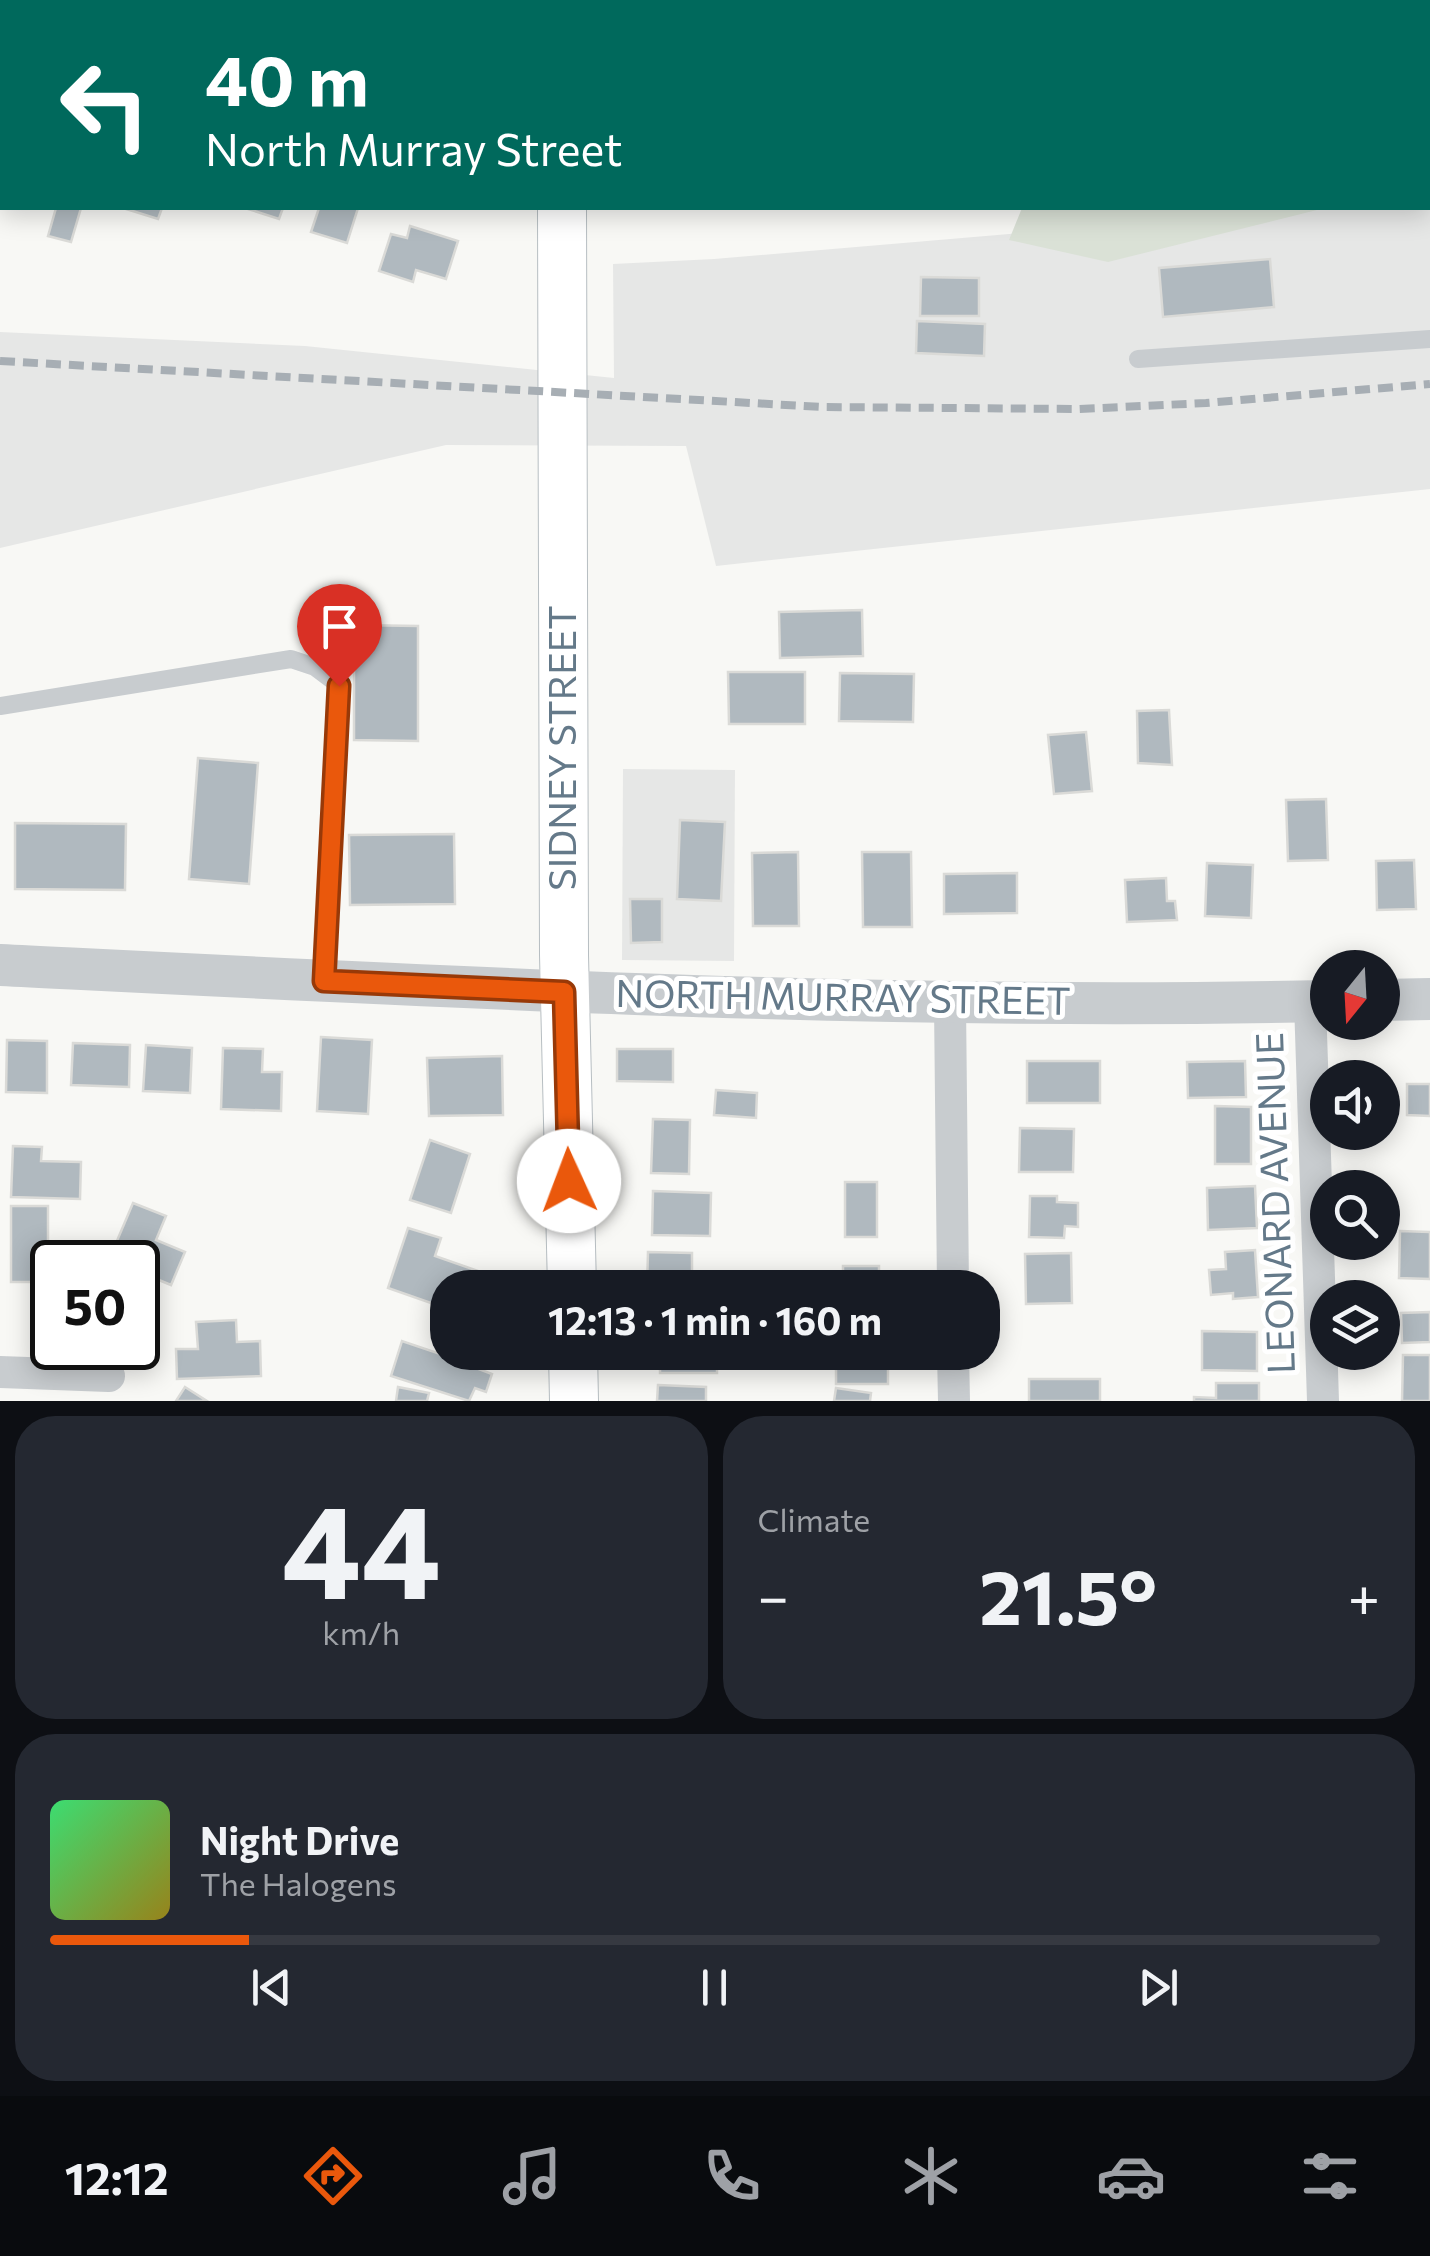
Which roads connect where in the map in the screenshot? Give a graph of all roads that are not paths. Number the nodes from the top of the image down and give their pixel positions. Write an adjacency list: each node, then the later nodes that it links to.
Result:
1 (562, 210): 7 (main road, SIDNEY STREET)
2 (1430, 339): 3 (lane)
3 (1138, 358)
4 (0, 706): 6 (lane)
5 (0, 965): 6 (street, NORTH MURRAY STREET)
6 (324, 981): 7 (street, NORTH MURRAY STREET)
7 (564, 992): 11 (street, NORTH MURRAY STREET); 13 (main road, SIDNEY STREET)
8 (1430, 999): 9 (street)
9 (1400, 1000)
10 (1310, 1002): 11 (street, NORTH MURRAY STREET)
11 (950, 1004): 14 (street)
12 (1319, 1040): 21 (street, LEONARD AVENUE)
13 (572, 1270)
14 (953, 1270)
15 (573, 1370): 19 (main road)
16 (954, 1370): 20 (street)
17 (0, 1372): 18 (street)
18 (108, 1376)
19 (574, 1401)
20 (954, 1401)
21 (1322, 1401)

